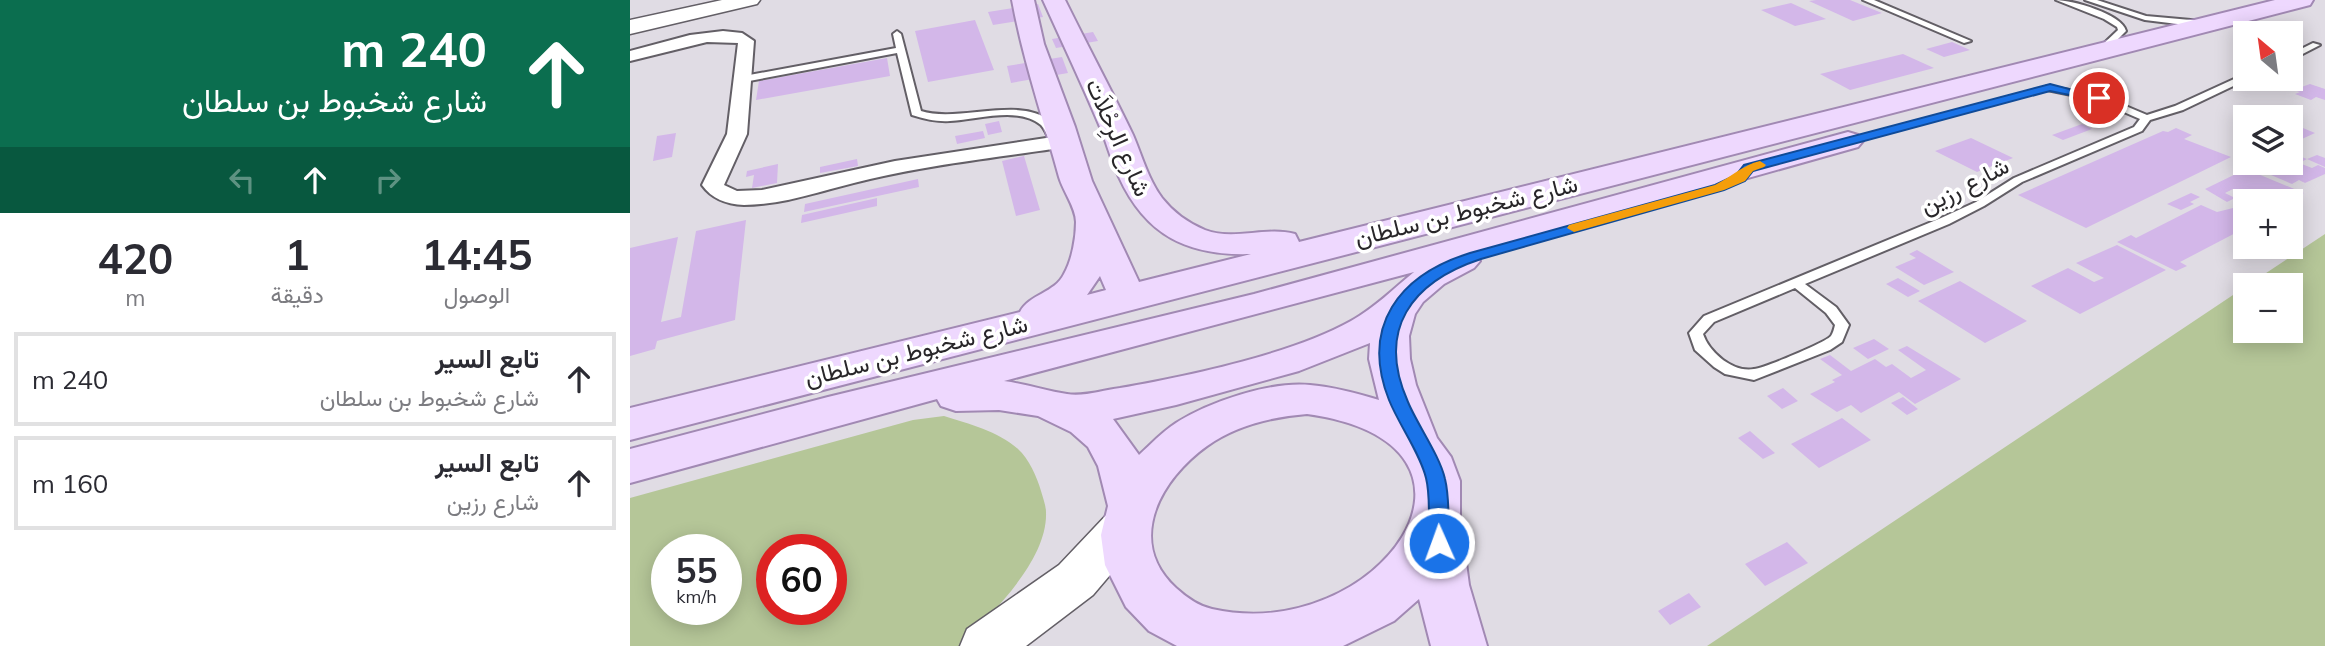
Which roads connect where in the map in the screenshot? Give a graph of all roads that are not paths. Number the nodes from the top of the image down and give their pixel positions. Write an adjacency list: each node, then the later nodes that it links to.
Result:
1 (750, 0): 10 (street)
2 (1023, 0): 24 (main road, شارع الرِحْلاَت)
3 (1054, 0): 23 (main road, شارع الرِحْلاَت)
4 (1867, 0): 13 (lane)
5 (2060, 0): 16 (lane)
6 (2088, 0): 9 (lane)
7 (2302, 5): 8 (main road, شارع شخبوط بن سلطان); 9 (main road, شارع شخبوط بن سلطان)
8 (2272, 21)
9 (2211, 24): 16 (main road, شارع شخبوط بن سلطان)
10 (630, 27)
11 (897, 34): 15 (lane)
12 (2233, 39): 21 (main road, شارع شخبوط بن سلطان)
13 (1967, 41)
14 (2316, 45): 17 (lane)
15 (901, 50): 19 (lane); 24 (lane)
16 (2101, 51): 26 (main road, شارع شخبوط بن سلطان)
17 (2303, 51)
18 (630, 56): 19 (street)
19 (744, 79): 24 (street)
20 (2233, 83): 22 (lane, شارع رزين)
21 (2089, 89): 22 (lane); 25 (main road, شارع شخبوط بن سلطان)
22 (2146, 118): 28 (lane, شارع رزين)
23 (1121, 139): 24 (main road); 26 (main road, شارع الرِحْلاَت)
24 (1063, 145): 27 (main road, شارع الرِحْلاَت)
25 (1748, 168): 30 (main road); 31 (main road, شارع شخبوط بن سلطان)
26 (1451, 214): 29 (main road, شارع شخبوط بن سلطان); 31 (main road)
27 (1093, 221): 29 (main road, شارع الرِحْلاَت); 32 (main road)
28 (1796, 283): 28 (lane, شارع رزين)
29 (1127, 296): 32 (main road, شارع شخبوط بن سلطان)
30 (1399, 306): 33 (main road); 36 (main road)
31 (1244, 308): 34 (main road, شارع شخبوط بن سلطان)
32 (877, 360): 35 (main road, شارع شخبوط بن سلطان)
33 (1065, 410): 34 (main road); 38 (main road)
34 (828, 412): 37 (main road, شارع شخبوط بن سلطان)
35 (630, 424)
36 (1417, 442): 38 (main road); 39 (main road)
37 (630, 466)
38 (1130, 514): 40 (main road); 41 (street)
39 (1437, 519): 40 (main road); 42 (main road)
40 (1253, 643)
41 (986, 646)
42 (1459, 646)

